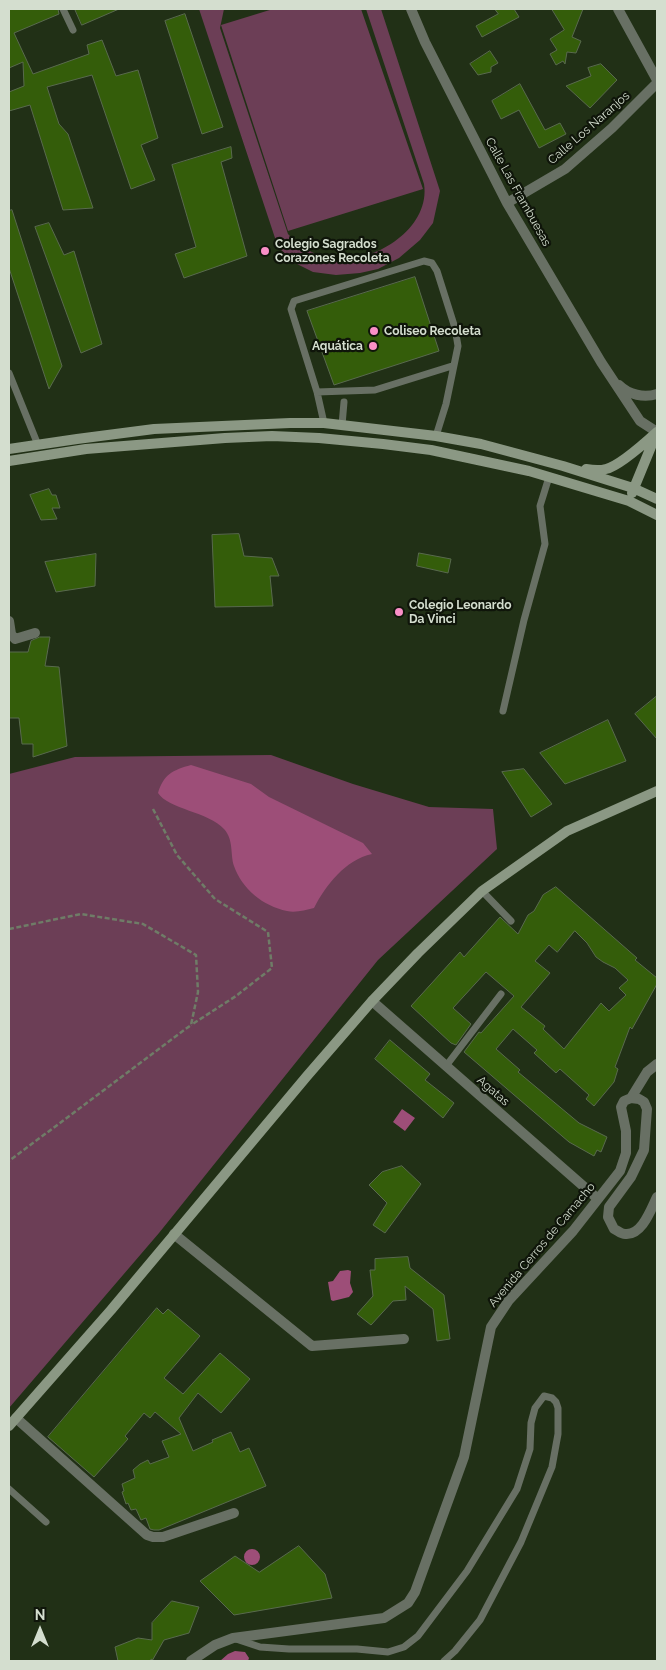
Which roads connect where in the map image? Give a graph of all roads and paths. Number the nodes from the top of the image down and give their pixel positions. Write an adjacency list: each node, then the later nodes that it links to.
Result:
1 (63, 9): 4 (lane)
2 (411, 9): 6 (street, Calle Las Frambuesas)
3 (618, 9): 5 (street)
4 (73, 30)
5 (657, 81): 6 (street, Calle Los Naranjos)
6 (507, 203): 9 (street, Calle Las Frambuesas)
7 (452, 366): 11 (lane); 13 (lane); 17 (lane)
8 (9, 373): 10 (lane)
9 (614, 381): 12 (street, Calle Las Frambuesas); 16 (street, Calle Las Frambuesas)
10 (11, 384): 18 (lane)
11 (317, 392): 13 (lane); 14 (lane)
12 (657, 394)
13 (344, 396): 15 (lane)
14 (324, 423): 15 (main road); 18 (main road)
15 (342, 425): 17 (main road)
16 (657, 432): 21 (main road); 23 (main road)
17 (436, 436): 21 (main road)
18 (38, 445): 19 (main road)
19 (9, 450)
20 (9, 461): 22 (main road)
21 (563, 466): 23 (main road)
22 (549, 477): 25 (main road); 29 (lane)
23 (633, 488): 24 (main road); 25 (main road)
24 (656, 496): 26 (main road)
25 (629, 501): 26 (main road)
26 (653, 512)
27 (9, 621): 28 (street)
28 (35, 633)
29 (503, 711)
30 (657, 791): 32 (main road)
31 (153, 809): 37 (path)
32 (482, 891): 33 (lane); 36 (main road)
33 (512, 922)
34 (9, 928): 37 (path)
35 (502, 994): 39 (lane)
36 (372, 1001): 39 (street, Agatas); 44 (main road)
37 (192, 1025): 41 (path)
38 (657, 1064): 40 (street)
39 (446, 1066): 43 (street, Agatas)
40 (631, 1098): 42 (street); 43 (street, Avenida Cerros de Camacho)
41 (9, 1161)
42 (657, 1197)
43 (598, 1199): 51 (street, Avenida Cerros de Camacho)
44 (174, 1234): 45 (street); 46 (main road)
45 (404, 1339)
46 (16, 1418): 47 (main road); 49 (street)
47 (9, 1426)
48 (9, 1489): 50 (lane)
49 (234, 1513)
50 (46, 1522)
51 (233, 1638): 52 (street, Avenida Cerros de Camacho); 53 (lane)
52 (191, 1661)
53 (444, 1661)

